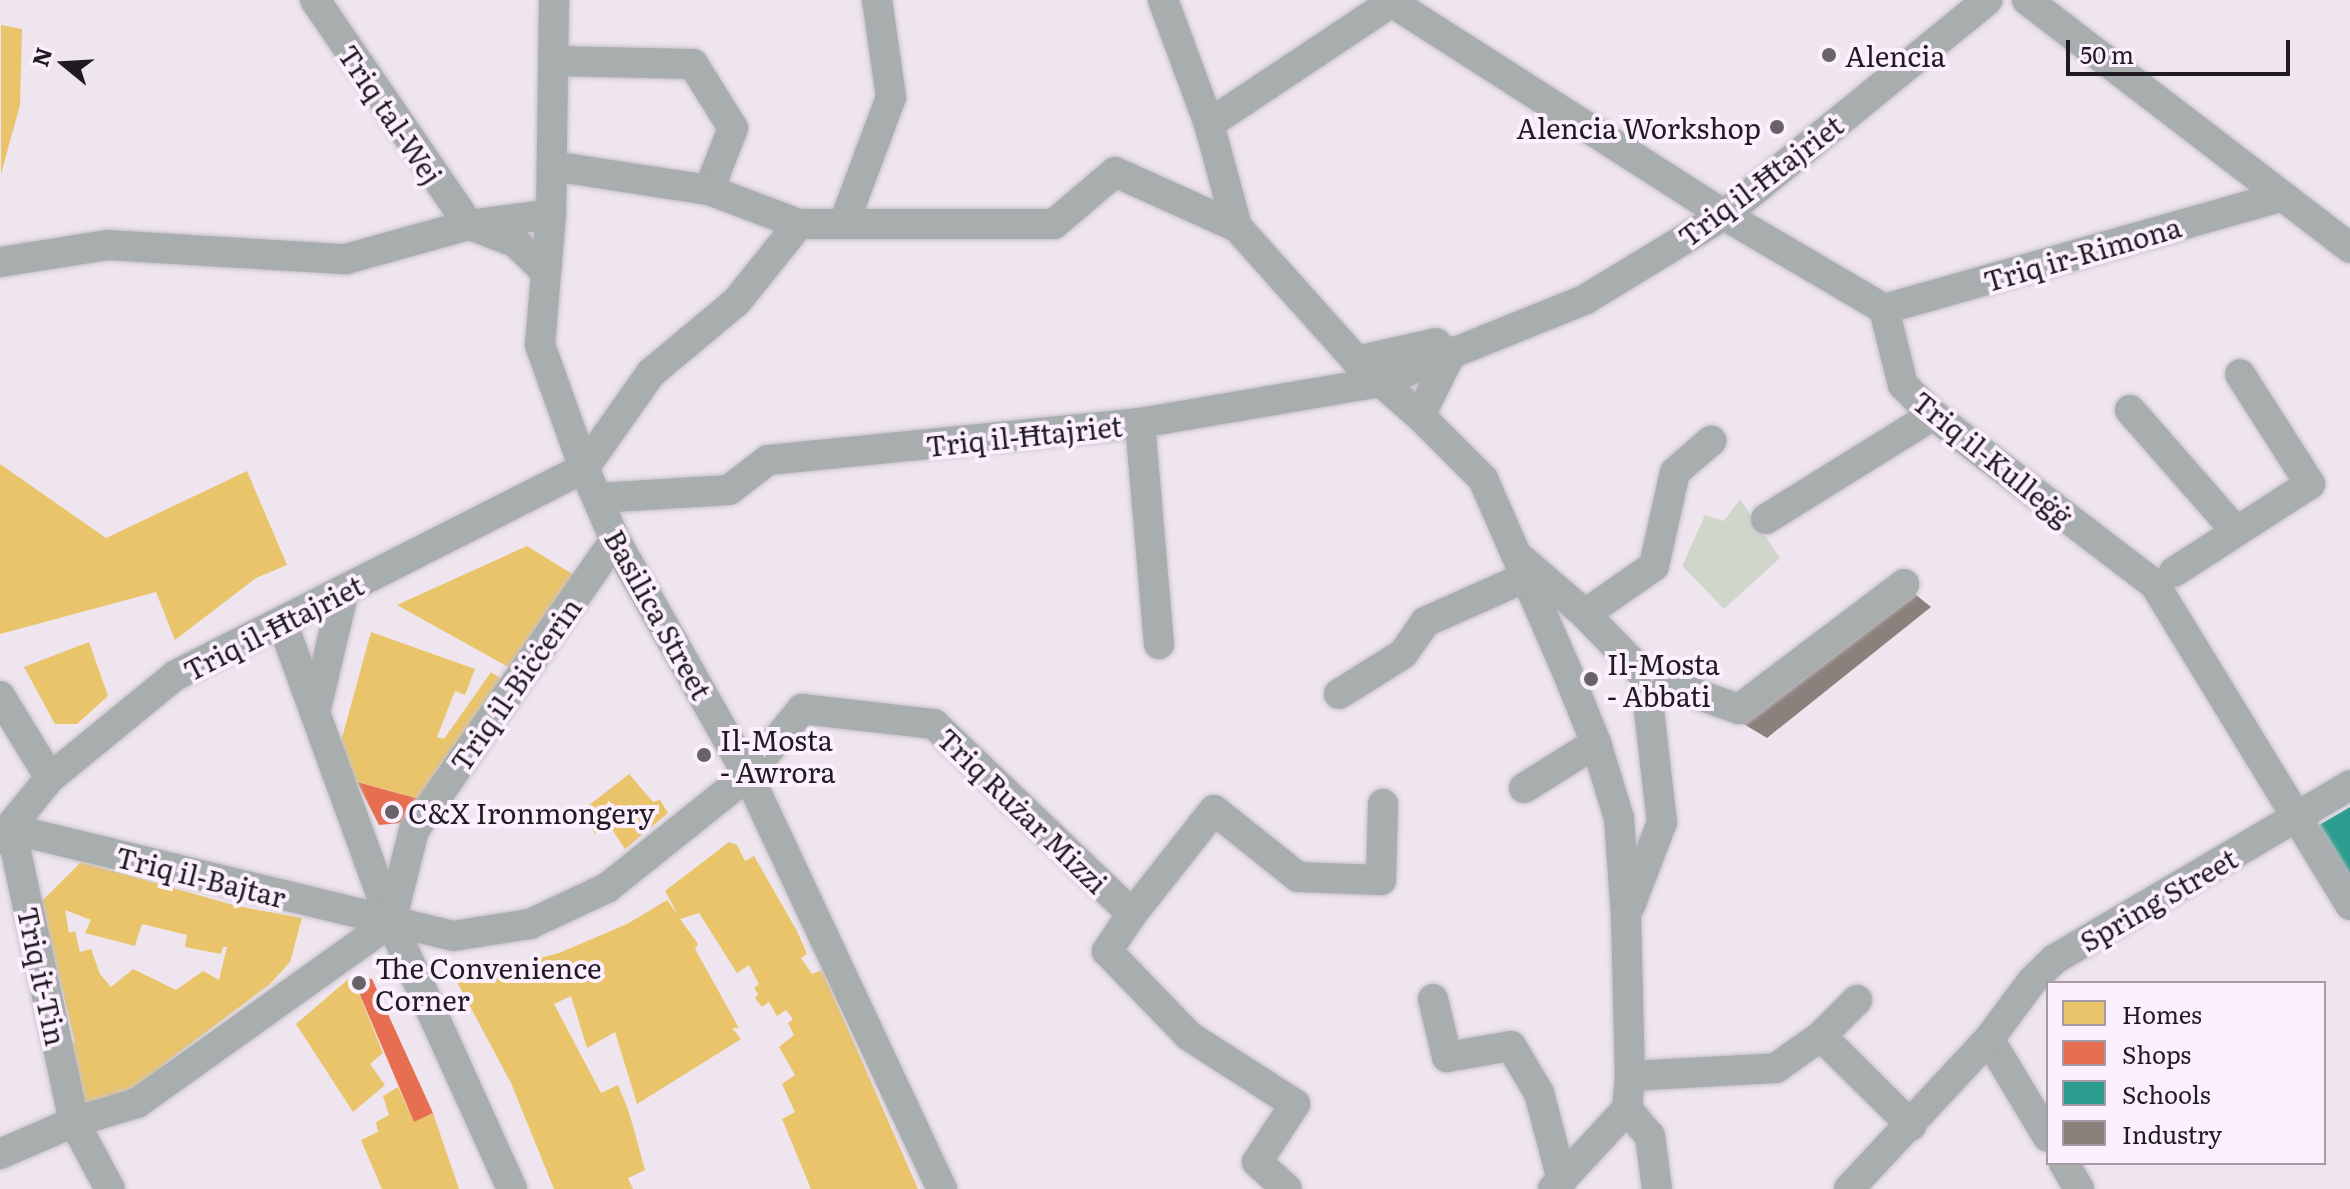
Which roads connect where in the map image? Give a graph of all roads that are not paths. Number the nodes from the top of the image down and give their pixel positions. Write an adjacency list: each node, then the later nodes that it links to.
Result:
1 (315, 0): 17 (street, Triq tal-Wej)
2 (554, 0): 8 (street, Basilica Street)
3 (877, 0): 15 (street)
4 (1163, 0): 9 (street)
5 (1988, 0): 14 (street, Triq il-Ħtajriet)
6 (2027, 0): 12 (street)
7 (1394, 2): 9 (street); 14 (street)
8 (553, 61): 10 (street, Basilica Street); 11 (street)
9 (1209, 124): 18 (street)
10 (552, 166): 11 (street); 13 (street, Basilica Street)
11 (709, 190): 16 (street)
12 (2280, 197): 19 (street); 23 (street, Triq ir-Rimona)
13 (551, 214): 17 (street); 21 (street, Basilica Street)
14 (1724, 215): 23 (street); 24 (street, Triq il-Ħtajriet)
15 (844, 223): 16 (street); 18 (street)
16 (799, 224): 34 (street)
17 (469, 225): 20 (street); 21 (street)
18 (1237, 227): 26 (street)
19 (2350, 248)
20 (10, 260): 22 (street)
21 (544, 270): 34 (street, Basilica Street)
22 (0, 283)
23 (1884, 309): 30 (street, Triq il-Kulleġġ)
24 (1512, 326): 25 (street, Triq il-Ħtajriet); 26 (street, Triq il-Ħtajriet)
25 (1452, 351): 28 (street, Triq il-Ħtajriet); 31 (street)
26 (1357, 361): 28 (street)
27 (2240, 374): 37 (street)
28 (1381, 382): 31 (street); 32 (street, Triq il-Ħtajriet)
29 (2130, 410): 37 (street)
30 (1933, 415): 36 (street); 56 (street, Triq il-Kulleġġ)
31 (1420, 416): 39 (street)
32 (1140, 423): 35 (street, Triq il-Ħtajriet); 45 (street)
33 (1711, 441): 43 (street)
34 (584, 468): 35 (street, Basilica Street); 42 (street, Triq il-Ħtajriet)
35 (598, 498): 38 (street, Basilica Street)
36 (1766, 519)
37 (2236, 531): 40 (street)
38 (615, 540): 51 (street, Basilica Street); 61 (street, Triq il-Biċċerin)
39 (1521, 568): 43 (street); 47 (street); 50 (street)
40 (2174, 572)
41 (1904, 584): 46 (street)
42 (344, 590): 44 (street, Triq il-Ħtajriet); 49 (street)
43 (1585, 614): 46 (street)
44 (282, 622): 49 (street); 52 (street, Triq il-Ħtajriet)
45 (1159, 644)
46 (1645, 676): 60 (street)
47 (1339, 694)
48 (0, 696): 52 (street)
49 (315, 713): 61 (street)
50 (1596, 743): 54 (street); 60 (street)
51 (748, 775): 59 (street, Triq Rużar Mizzi); 61 (street, Triq il-Bajtar); 76 (street, Basilica Street)
52 (50, 778): 57 (street, Triq il-Ħtajriet)
53 (2350, 785): 56 (street, Spring Street)
54 (1524, 788)
55 (1383, 804): 59 (street, Triq Rużar Mizzi)
56 (2298, 816): 58 (street, Triq il-Kulleġġ); 65 (street, Spring Street)
57 (5, 834): 61 (street, Triq il-Bajtar); 68 (street, Triq it-Tin)
58 (2350, 905)
59 (1132, 914): 77 (street, Triq Rużar Mizzi)
60 (1626, 916): 66 (street)
61 (391, 922): 68 (street); 75 (street)
62 (1433, 999): 73 (street)
63 (1857, 1000): 64 (street)
64 (1821, 1036): 66 (street); 69 (street)
65 (1989, 1039): 69 (street, Spring Street); 70 (street)
66 (1630, 1076): 67 (street)
67 (1627, 1109): 73 (street); 78 (street)
68 (74, 1122): 71 (street); 74 (street, Triq it-Tin)
69 (1911, 1125): 79 (street, Spring Street)
70 (2046, 1134)
71 (0, 1154)
72 (2065, 1165): 80 (street)
73 (1557, 1185)
74 (110, 1189)
75 (512, 1189)
76 (942, 1189)
77 (1287, 1189)
78 (1657, 1189)
79 (1849, 1189)
80 (2079, 1189)

